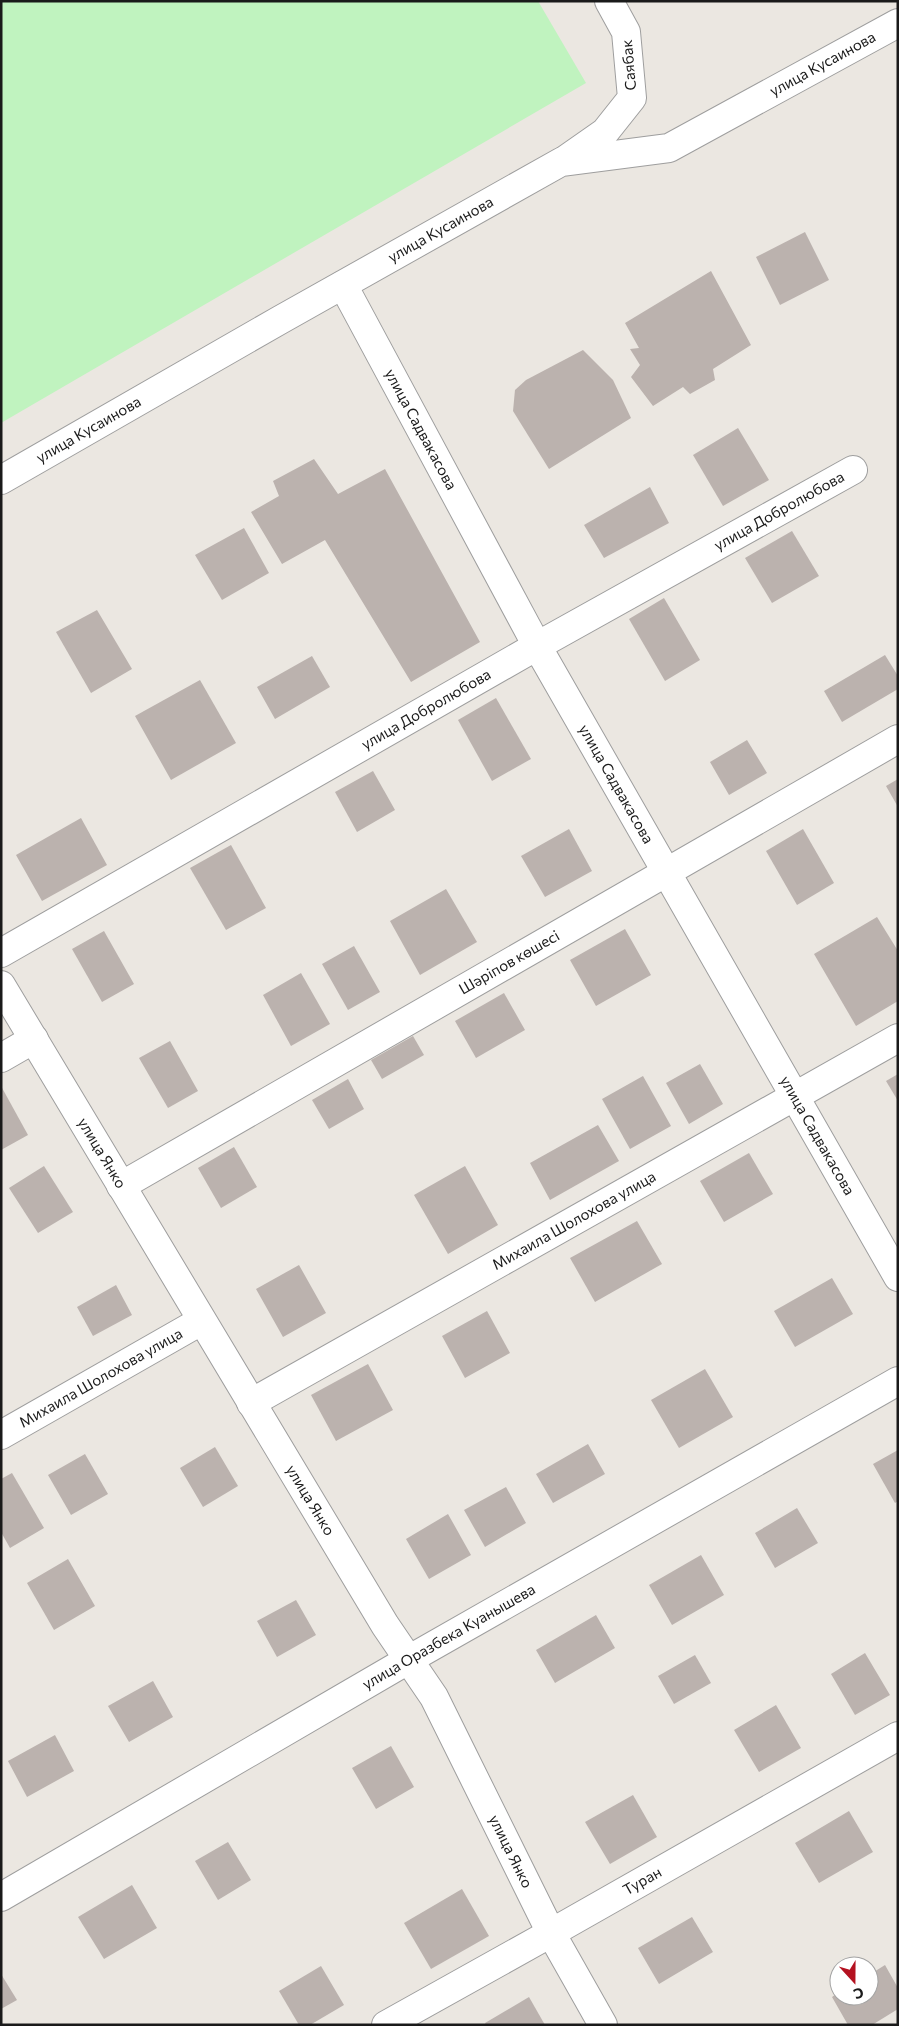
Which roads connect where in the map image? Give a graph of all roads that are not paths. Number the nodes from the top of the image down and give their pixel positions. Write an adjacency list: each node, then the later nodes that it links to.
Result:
1 (609, 1): 3 (street, Саябак)
2 (898, 23): 3 (street, улица Кусаинова)
3 (561, 162): 4 (street, улица Кусаинова)
4 (343, 285): 6 (street, улица Кусаинова); 7 (street, улица Садвакасова)
5 (853, 470): 7 (street, улица Добролюбова)
6 (1, 480)
7 (537, 646): 9 (street, улица Садвакасова); 10 (street, улица Добролюбова)
8 (898, 739): 9 (street, Шәріпов көшесі)
9 (667, 872): 15 (street, улица Садвакасова); 16 (street, Шәріпов көшесі)
10 (1, 953)
11 (1, 985): 13 (street, улица Янко)
12 (898, 1038): 15 (street, Михаила Шолохова улица)
13 (34, 1039): 14 (street); 16 (street, улица Янко)
14 (1, 1058)
15 (795, 1097): 17 (street, улица Садвакасова); 20 (street, Михаила Шолохова улица)
16 (121, 1186): 18 (street, улица Янко)
17 (898, 1277)
18 (201, 1320): 20 (street, улица Янко); 21 (street, Михаила Шолохова улица)
19 (898, 1381): 22 (street, улица Оразбека Куанышева)
20 (251, 1403): 22 (street, улица Янко)
21 (1, 1435)
22 (408, 1660): 24 (street, улица Оразбека Куанышева); 25 (street, улица Янко)
23 (898, 1736): 25 (street, Туран)
24 (1, 1897)
25 (551, 1933): 26 (street, Туран); 27 (street, улица Янко)
26 (386, 2025)
27 (603, 2025)

